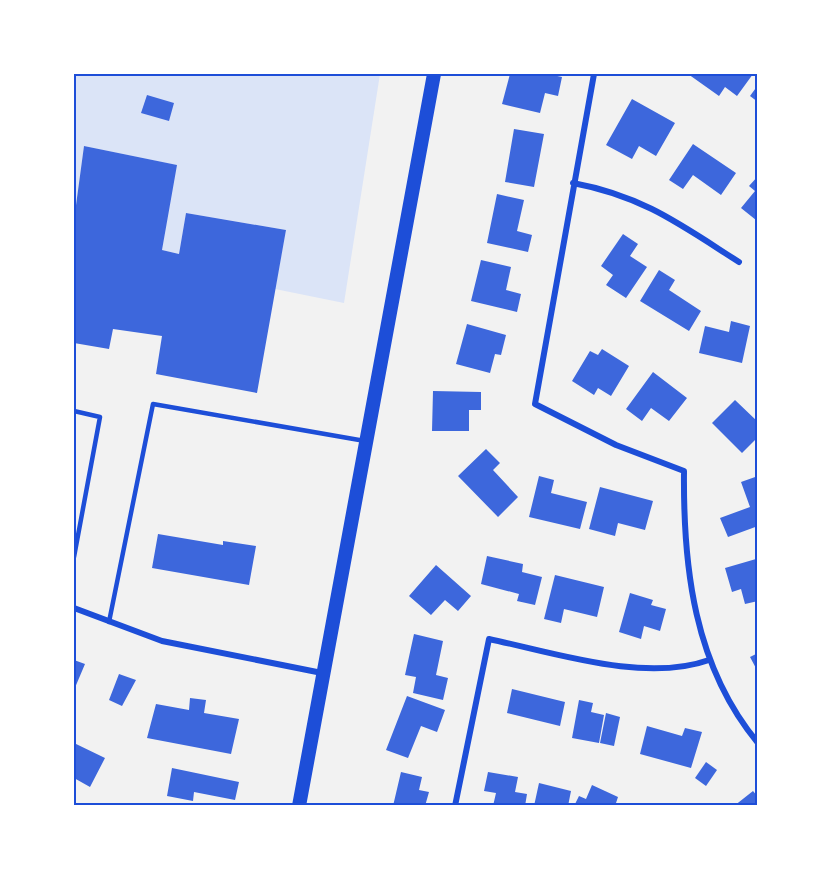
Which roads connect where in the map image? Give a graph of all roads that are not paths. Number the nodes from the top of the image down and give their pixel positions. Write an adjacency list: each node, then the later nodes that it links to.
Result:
1 (434, 74): 6 (main road)
2 (594, 74): 3 (street)
3 (573, 183): 4 (street); 10 (street)
4 (739, 262)
5 (74, 411): 7 (lane)
6 (365, 441): 9 (lane); 11 (main road)
7 (74, 557)
8 (74, 608): 9 (street)
9 (109, 622): 11 (street)
10 (709, 660): 12 (street); 14 (street)
11 (322, 673): 13 (main road)
12 (758, 743)
13 (299, 806)
14 (455, 806)

